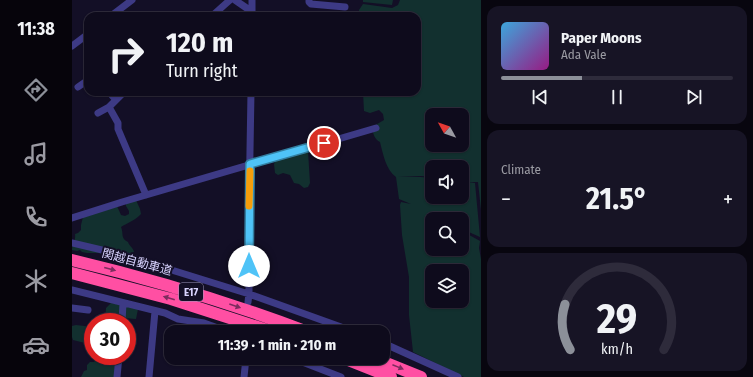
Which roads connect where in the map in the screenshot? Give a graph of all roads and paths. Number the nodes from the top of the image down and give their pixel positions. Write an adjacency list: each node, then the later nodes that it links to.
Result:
1 (132, 0): 7 (street)
2 (230, 0): 8 (street)
3 (235, 0): 9 (street)
4 (252, 0): 10 (street)
5 (310, 0): 6 (street)
6 (345, 8)
7 (116, 12)
8 (216, 12)
9 (251, 12)
10 (252, 12)
11 (84, 37): 12 (street)
12 (72, 46)
13 (84, 83): 14 (street)
14 (78, 87)
15 (112, 96): 18 (street)
16 (120, 96): 18 (street)
17 (251, 96): 22 (street)
18 (116, 100): 19 (street)
19 (109, 107): 20 (street); 23 (street)
20 (98, 113)
21 (376, 128): 22 (street)
22 (250, 164): 23 (street); 29 (street)
23 (146, 195): 24 (street)
24 (72, 218)
25 (72, 243): 29 (street)
26 (72, 260): 38 (highway, 関越自動車道 / E17, one-way to 38)
27 (72, 273): 37 (highway, E17, one-way to 27)
28 (72, 290): 31 (street)
29 (249, 294): 30 (street); 39 (street)
30 (248, 302)
31 (123, 303): 34 (street); 35 (street)
32 (72, 308): 33 (street)
33 (88, 310)
34 (155, 311): 36 (street); 47 (street)
35 (122, 313)
36 (210, 325)
37 (251, 325)
38 (290, 325)
39 (335, 325)
40 (390, 346): 52 (street)
41 (390, 364): 51 (highway, one-way to 51)
42 (118, 365): 46 (street)
43 (245, 365): 48 (street)
44 (310, 365): 49 (street)
45 (361, 365): 50 (highway)
46 (117, 377)
47 (149, 377)
48 (244, 377)
49 (341, 377)
50 (391, 377)
51 (422, 377)
52 (458, 377)

